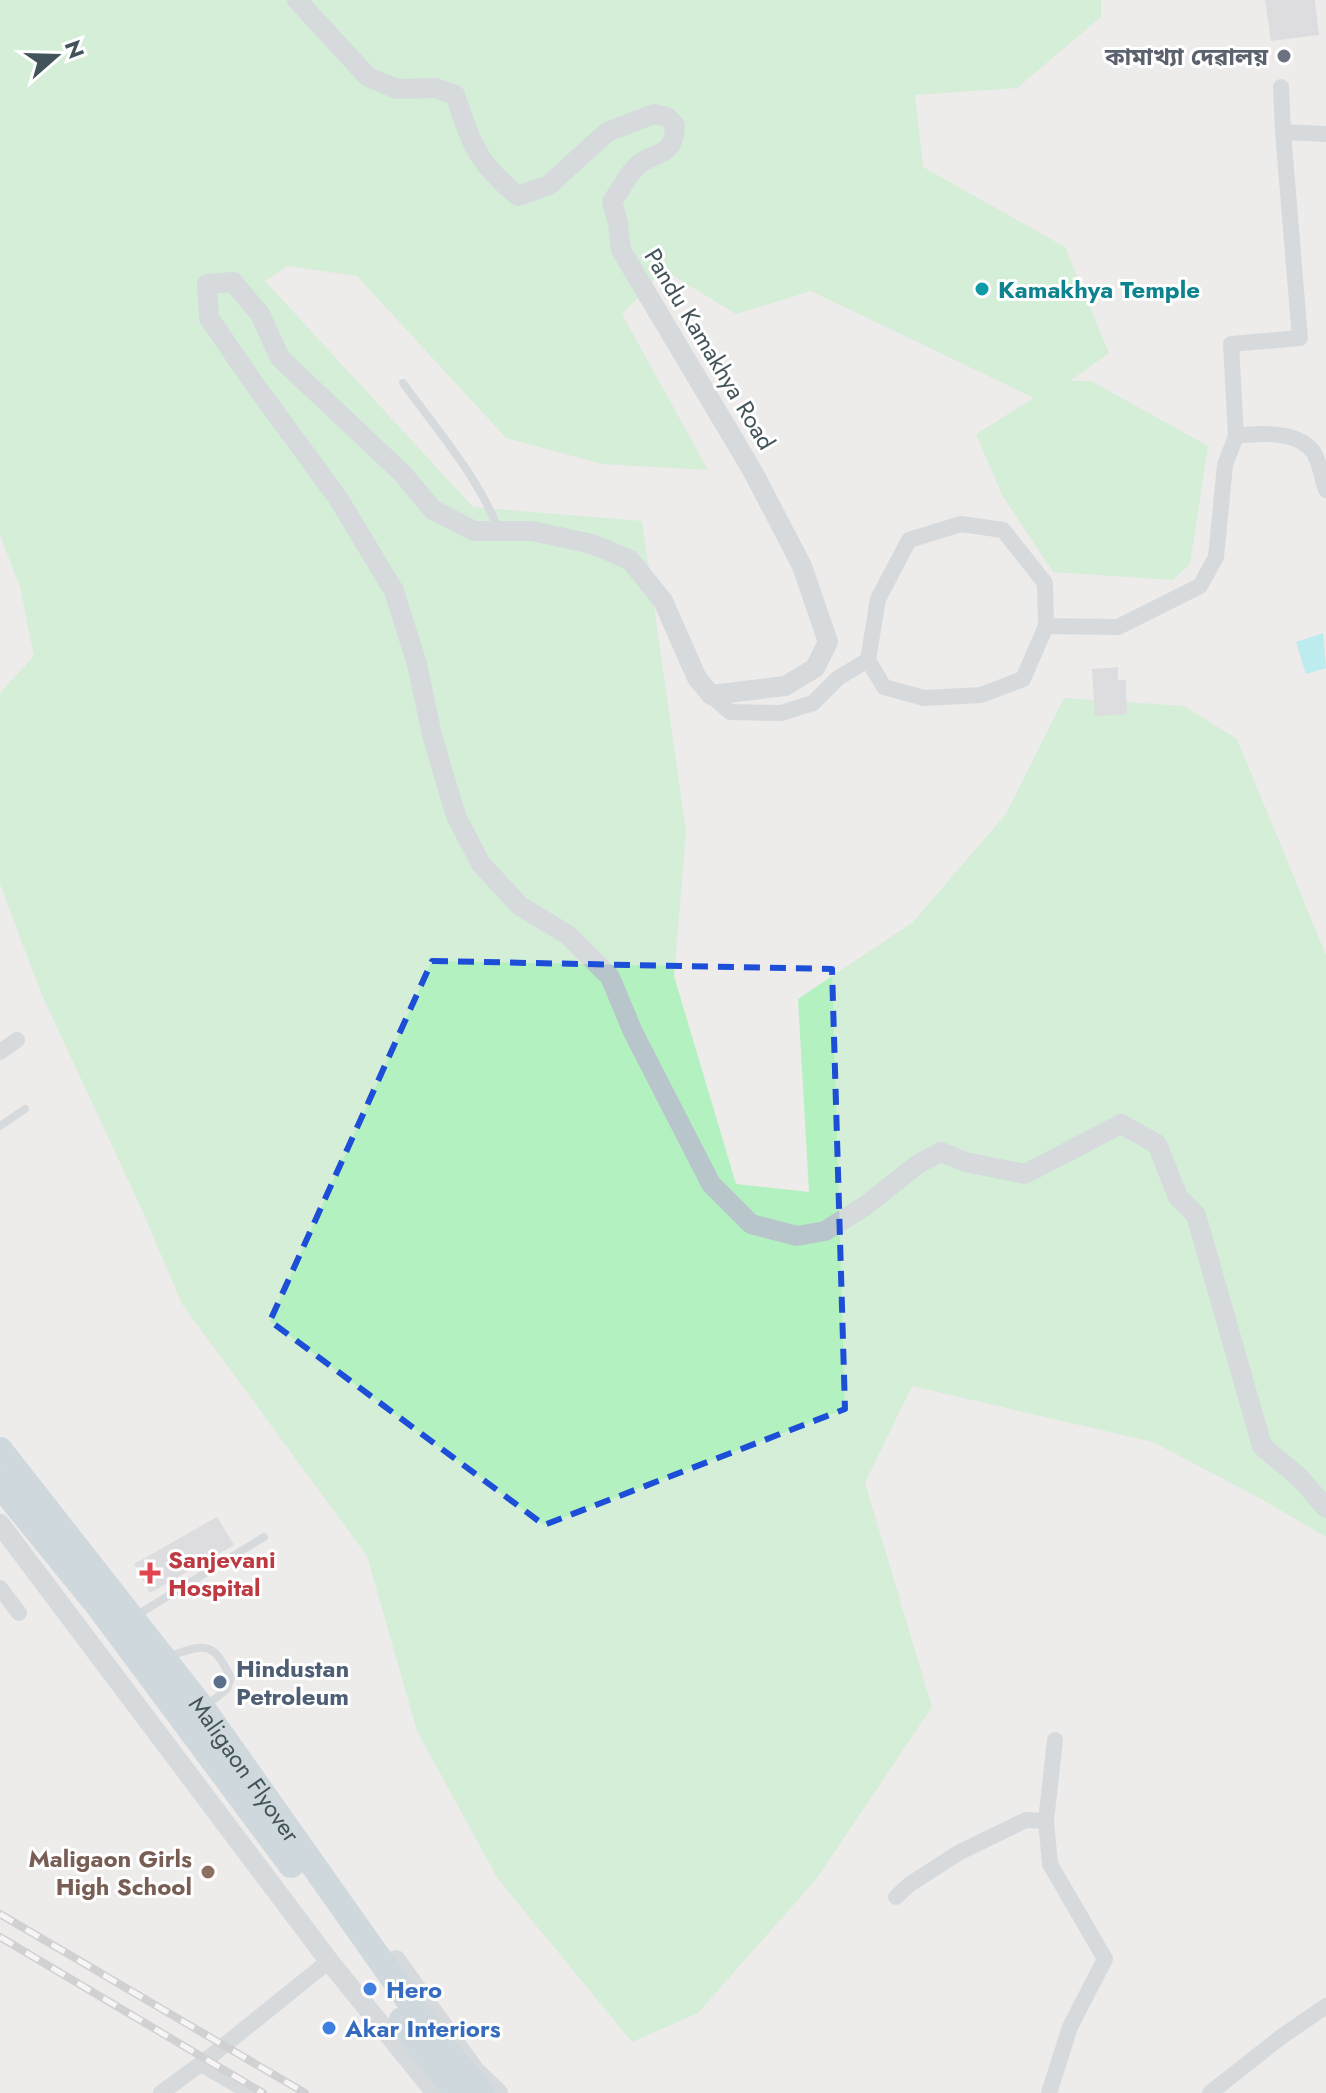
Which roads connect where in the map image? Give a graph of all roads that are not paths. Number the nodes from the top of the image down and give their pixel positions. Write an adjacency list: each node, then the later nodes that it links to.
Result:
1 (297, 0): 11 (street, Pandu Kamakhya Road)
2 (1281, 87): 3 (street)
3 (1283, 132): 4 (street); 6 (street)
4 (1326, 134)
5 (403, 383): 8 (lane)
6 (1236, 436): 7 (street); 9 (street)
7 (1326, 490)
8 (499, 532): 11 (street); 19 (street)
9 (1046, 626): 10 (street); 10 (street)
10 (868, 660): 11 (street)
11 (711, 695)
12 (17, 1040): 13 (street)
13 (0, 1052)
14 (25, 1109): 15 (lane)
15 (0, 1126)
16 (0, 1438): 23 (street)
17 (0, 1450): 37 (main road, Maligaon Flyover)
18 (0, 1485): 36 (main road, Maligaon Flyover)
19 (1326, 1508)
20 (0, 1524): 30 (street)
21 (264, 1537): 23 (lane)
22 (0, 1588): 24 (street)
23 (142, 1612): 25 (street)
24 (19, 1613)
25 (176, 1654): 26 (street); 26 (lane)
26 (211, 1702): 38 (street)
27 (1055, 1740): 28 (street)
28 (1046, 1821): 29 (street); 39 (street)
29 (896, 1897)
30 (329, 1961): 32 (street); 35 (street)
31 (1326, 2006): 40 (street)
32 (201, 2064): 33 (street); 34 (street)
33 (161, 2093)
34 (251, 2093)
35 (436, 2093)
36 (458, 2093)
37 (482, 2093)
38 (498, 2093)
39 (1049, 2093)
40 (1210, 2093)

